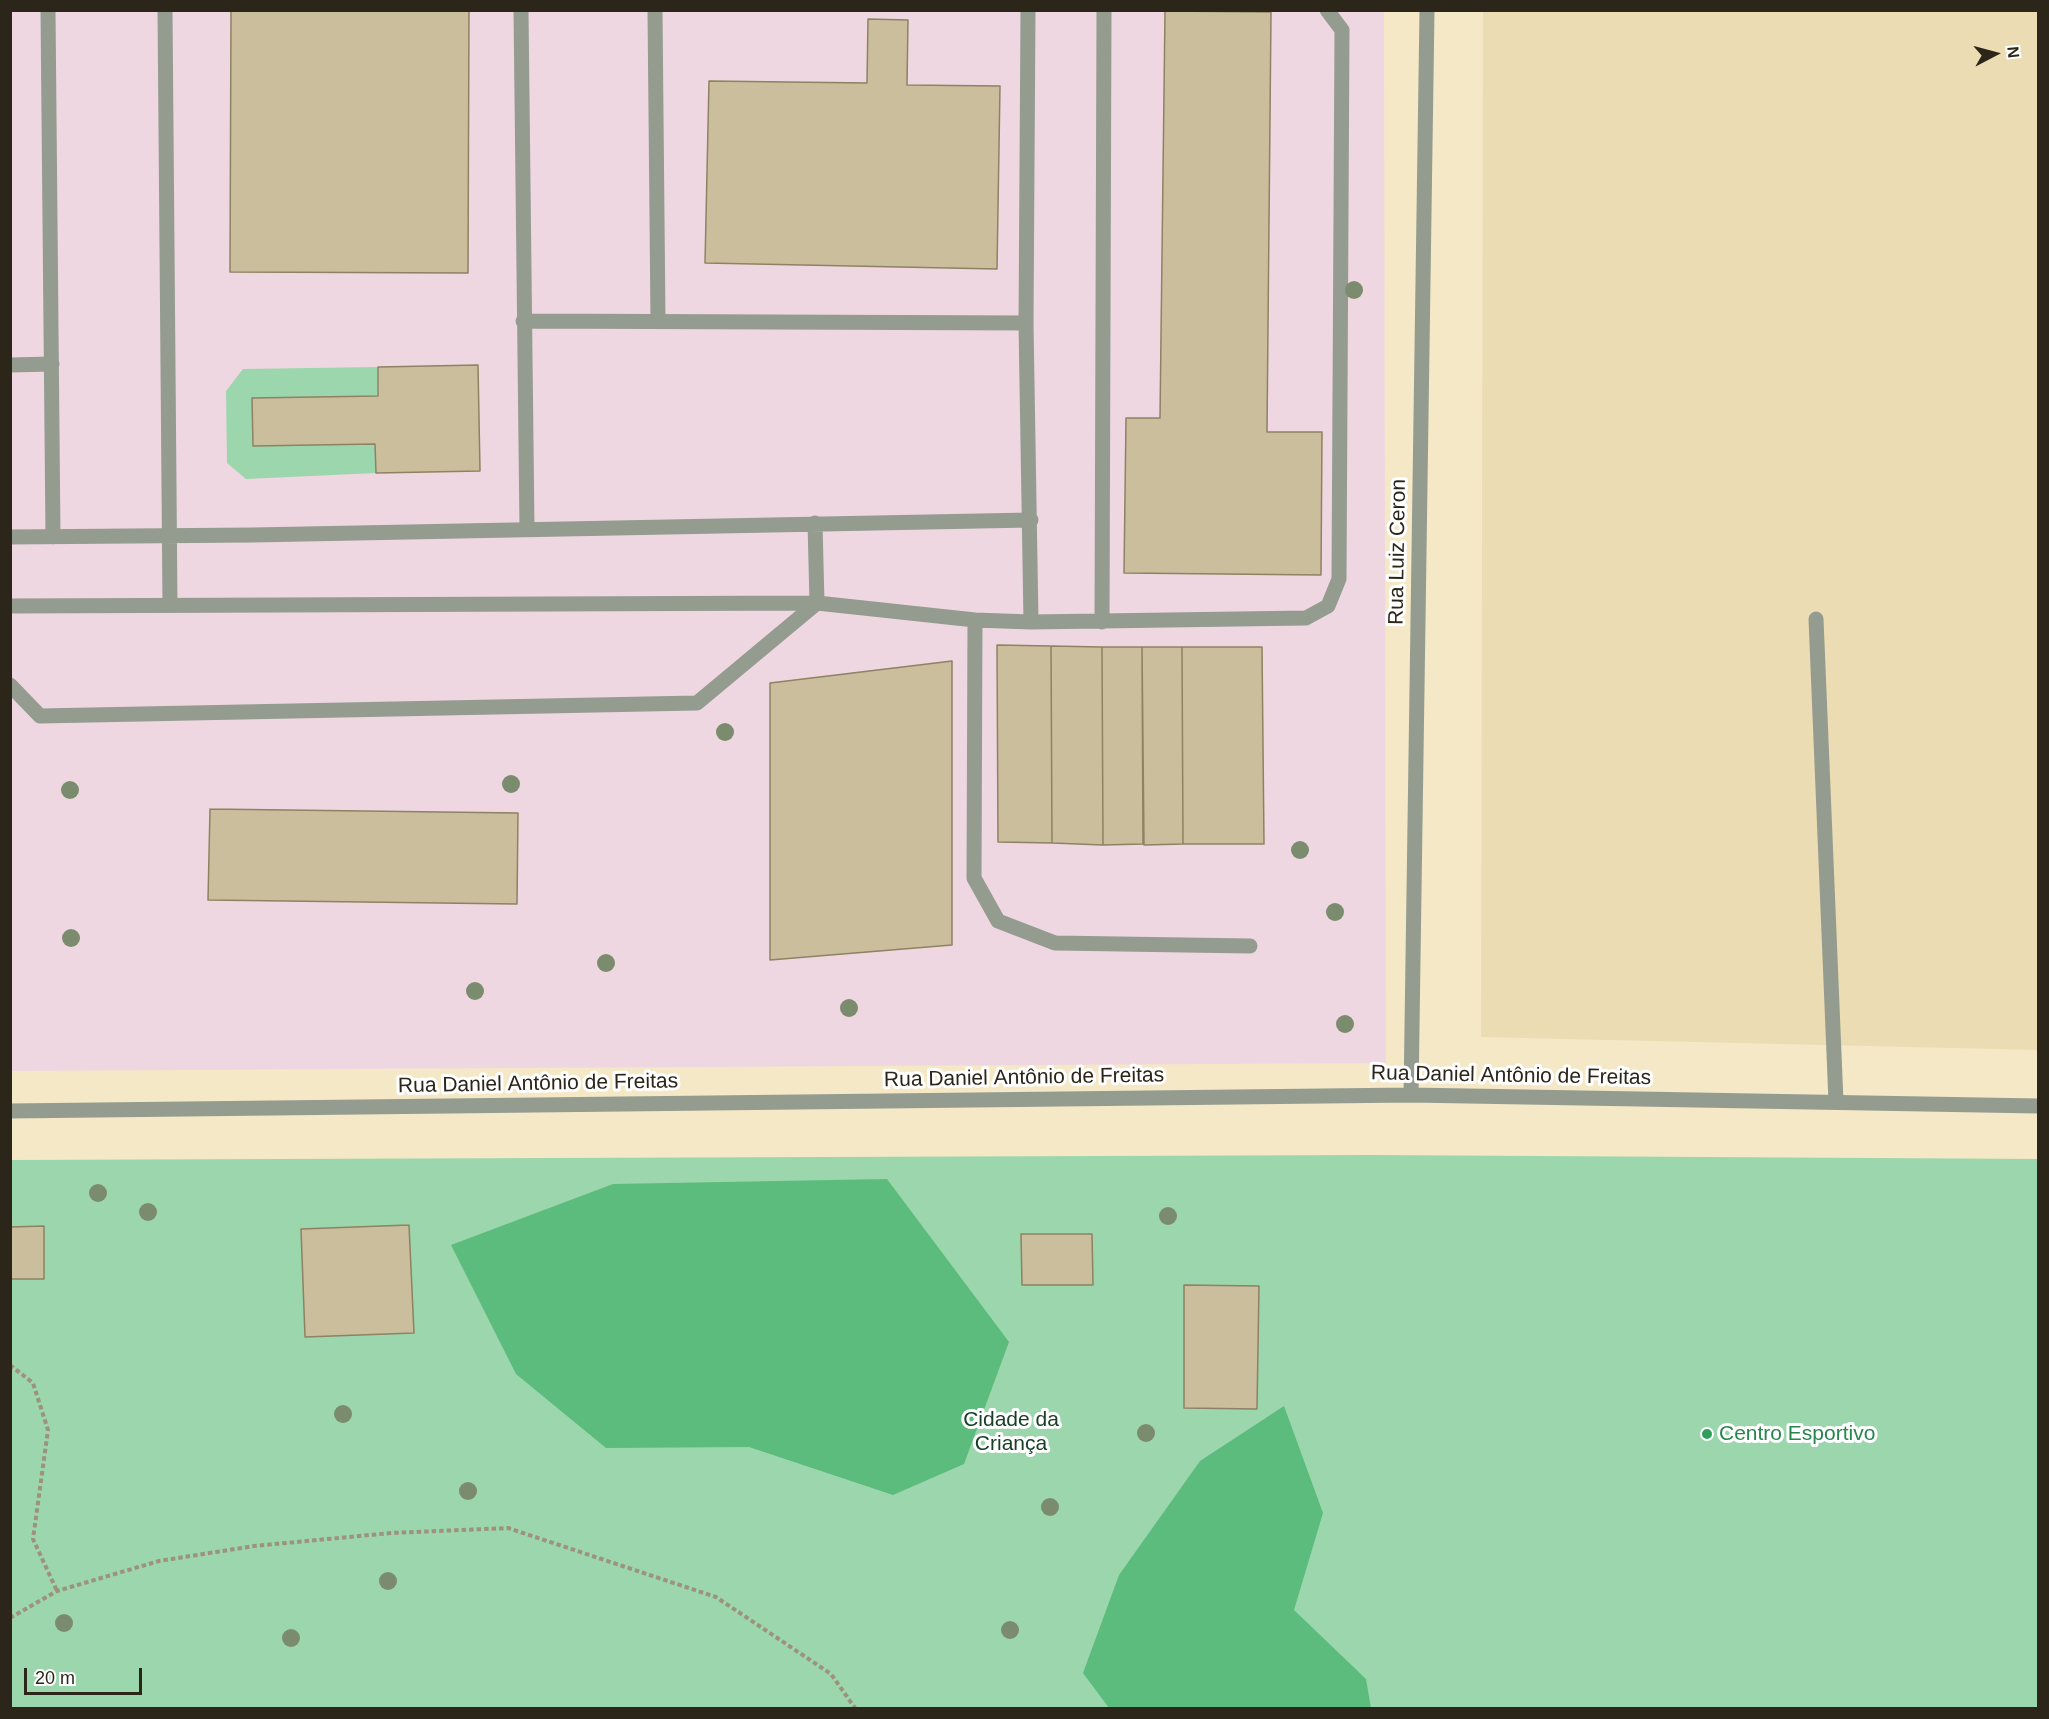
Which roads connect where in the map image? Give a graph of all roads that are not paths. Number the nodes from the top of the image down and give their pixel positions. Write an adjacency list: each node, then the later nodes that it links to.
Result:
1 (48, 10): 12 (street)
2 (165, 10): 17 (street)
3 (521, 10): 9 (street)
4 (655, 10): 10 (street)
5 (1028, 10): 11 (street)
6 (1104, 10): 26 (street)
7 (1327, 10): 26 (street)
8 (1427, 10): 29 (street, Rua Luiz Ceron)
9 (523, 321): 10 (street); 16 (street)
10 (658, 321): 11 (street)
11 (1026, 323): 14 (street)
12 (52, 364): 13 (street); 19 (street)
13 (10, 365)
14 (1030, 520): 15 (street); 25 (street)
15 (815, 523): 16 (street); 20 (street)
16 (527, 530): 17 (street)
17 (170, 535): 19 (street); 21 (street)
18 (10, 537): 19 (street)
19 (53, 537)
20 (817, 603): 21 (street); 24 (street); 27 (street)
21 (170, 605): 22 (street)
22 (10, 606)
23 (1816, 619): 30 (street)
24 (975, 620): 25 (street); 28 (street)
25 (1031, 622): 26 (street)
26 (1102, 622)
27 (10, 685)
28 (1250, 946)
29 (1411, 1095): 30 (street, Rua Daniel Antônio de Freitas); 32 (street, Rua Daniel Antônio de Freitas)
30 (1836, 1102): 31 (street, Rua Daniel Antônio de Freitas)
31 (2038, 1106)
32 (10, 1111)

